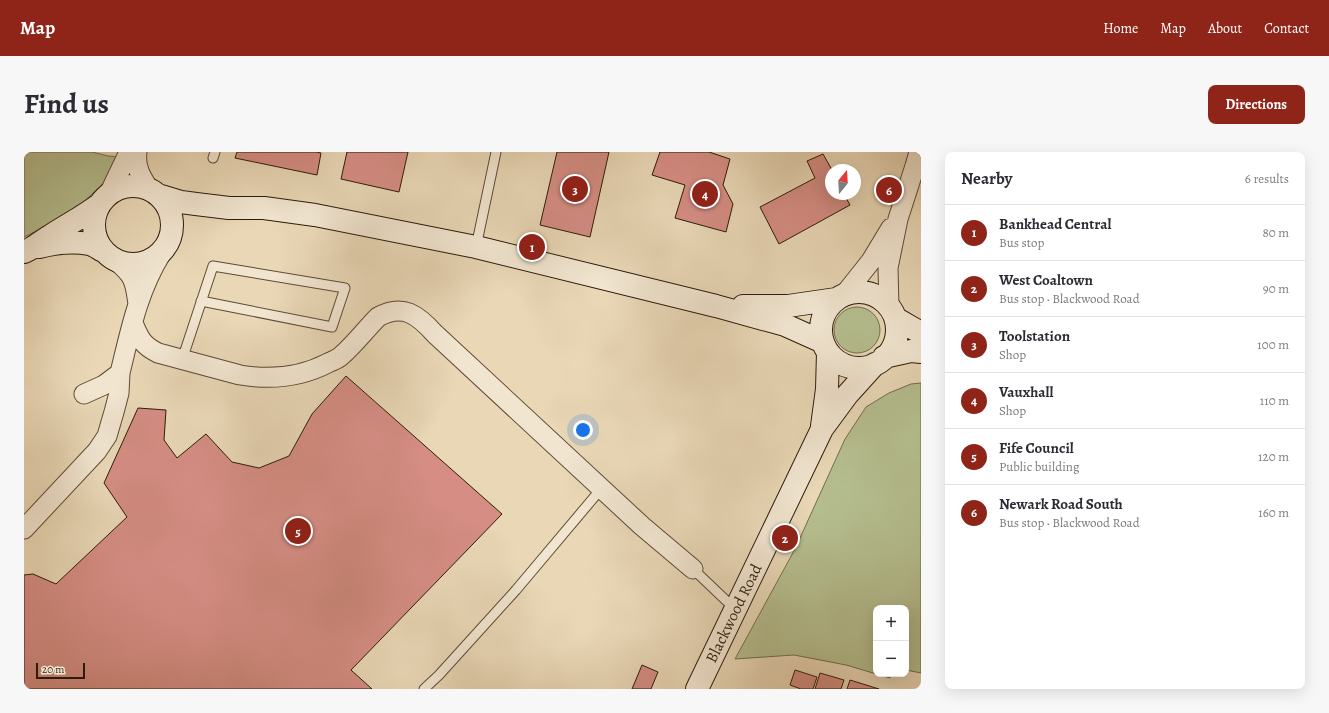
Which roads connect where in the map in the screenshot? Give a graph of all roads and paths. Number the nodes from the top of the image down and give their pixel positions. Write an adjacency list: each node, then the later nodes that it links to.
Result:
1 (129, 152): 6 (street)
2 (137, 152): 5 (street)
3 (496, 152): 10 (lane)
4 (919, 152): 8 (street)
5 (154, 192): 6 (main road); 7 (main road); 9 (main road)
6 (105, 199): 11 (main road); 13 (main road)
7 (229, 208): 9 (main road); 10 (main road)
8 (898, 219): 14 (street); 18 (street)
9 (173, 231): 12 (main road)
10 (476, 247): 17 (main road)
11 (28, 250): 13 (main road)
12 (161, 254): 13 (main road); 16 (street)
13 (109, 256): 16 (street)
14 (840, 297): 17 (main road); 18 (main road); 21 (main road)
15 (201, 301): 15 (lane); 23 (lane)
16 (138, 304): 19 (street)
17 (716, 306): 21 (main road)
18 (892, 313): 20 (main road); 24 (main road)
19 (133, 323): 23 (street); 25 (street)
20 (921, 333)
21 (825, 347): 24 (main road); 27 (main road)
22 (921, 352): 24 (main road)
23 (182, 360): 28 (street)
24 (880, 360): 27 (main road)
25 (120, 373): 26 (street); 29 (street)
26 (84, 394)
27 (822, 429): 31 (main road, Blackwood Road)
28 (601, 489): 30 (street); 32 (lane)
29 (24, 529)
30 (693, 569): 31 (lane)
31 (735, 609): 33 (main road, Blackwood Road)
32 (424, 689)
33 (696, 689)

